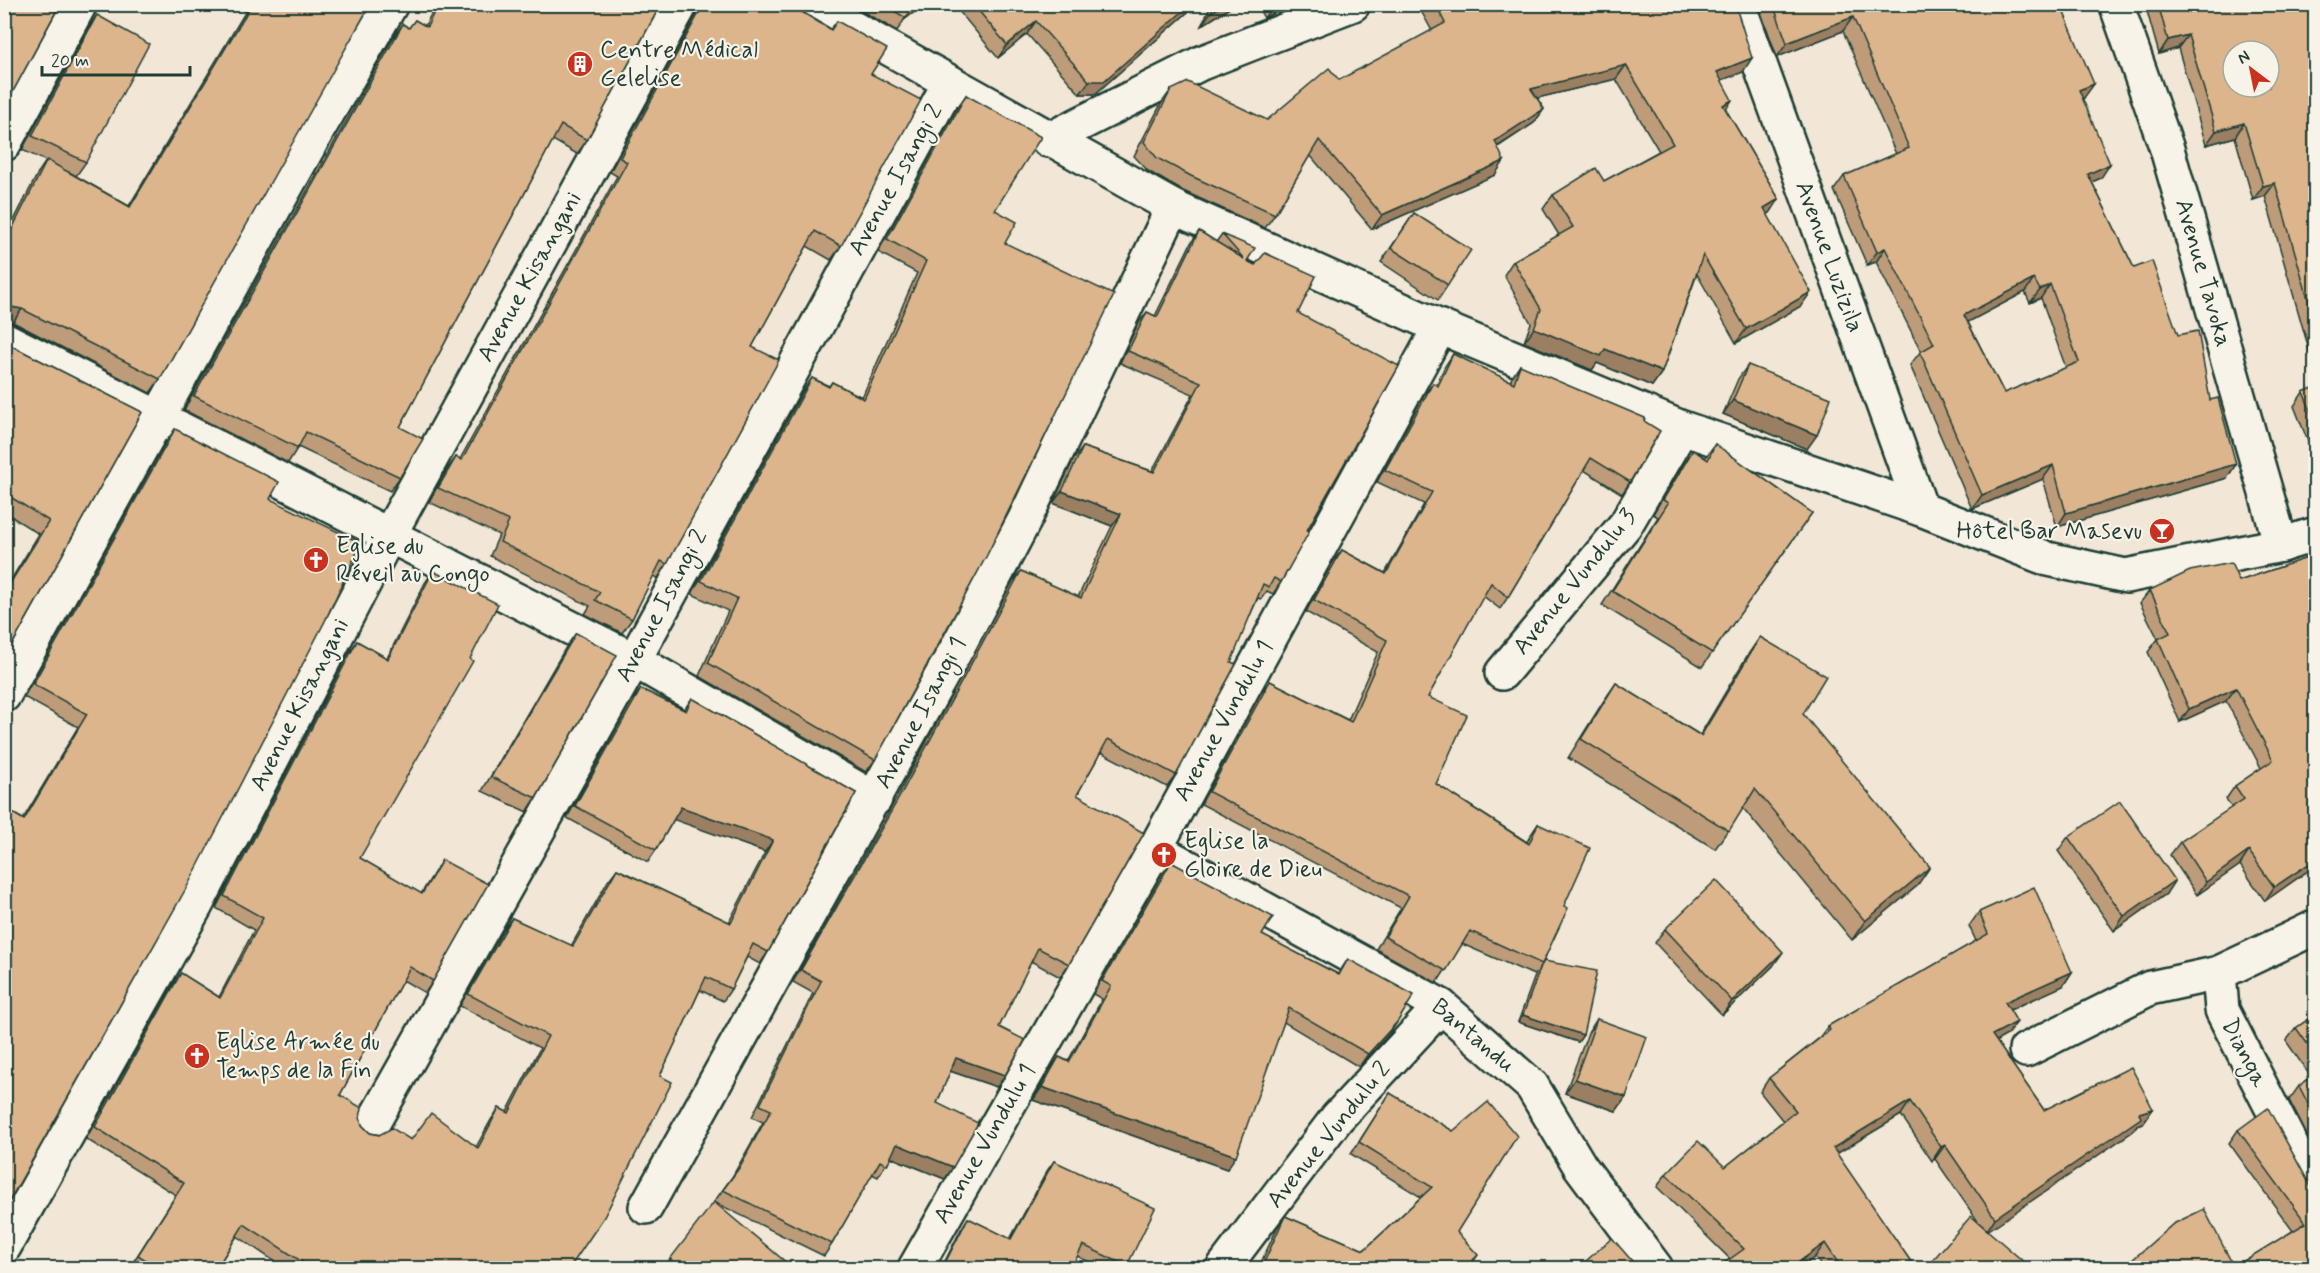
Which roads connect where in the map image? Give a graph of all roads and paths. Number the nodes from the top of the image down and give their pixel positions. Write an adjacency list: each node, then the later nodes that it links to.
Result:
1 (80, 4): 10 (street)
2 (391, 4): 14 (street)
3 (681, 4): 18 (street, Avenue Kisangani)
4 (810, 4): 8 (street)
5 (1353, 4): 9 (street)
6 (1738, 4): 16 (street, Avenue Luzizila)
7 (2116, 4): 19 (street, Avenue Tavoka)
8 (950, 82): 9 (street); 20 (street, Avenue Isangi 2)
9 (1048, 140): 11 (street)
10 (4, 144)
11 (1173, 207): 12 (street); 23 (street, Avenue Isangi 1)
12 (1440, 327): 15 (street); 24 (street, Avenue Vundulu 1)
13 (4, 339): 14 (street)
14 (160, 417): 18 (street); 22 (street)
15 (1682, 428): 16 (street); 21 (street, Avenue Vundulu 3)
16 (1921, 509): 19 (street)
17 (2316, 534): 19 (street)
18 (388, 537): 20 (street); 32 (street, Avenue Kisangani)
19 (2281, 544)
20 (634, 660): 23 (street); 29 (street, Avenue Isangi 2)
21 (1502, 673)
22 (4, 695)
23 (875, 799): 31 (street, Avenue Isangi 1)
24 (1155, 849): 27 (street, Bantandu); 33 (street, Avenue Vundulu 1)
25 (2316, 927): 26 (street)
26 (2218, 973): 28 (street); 30 (street, Dianga)
27 (1441, 1006): 34 (street, Avenue Vundulu 2); 35 (street, Bantandu)
28 (2026, 1050)
29 (370, 1128)
30 (2316, 1194)
31 (646, 1207)
32 (4, 1247)
33 (915, 1269)
34 (1223, 1269)
35 (1656, 1269)

